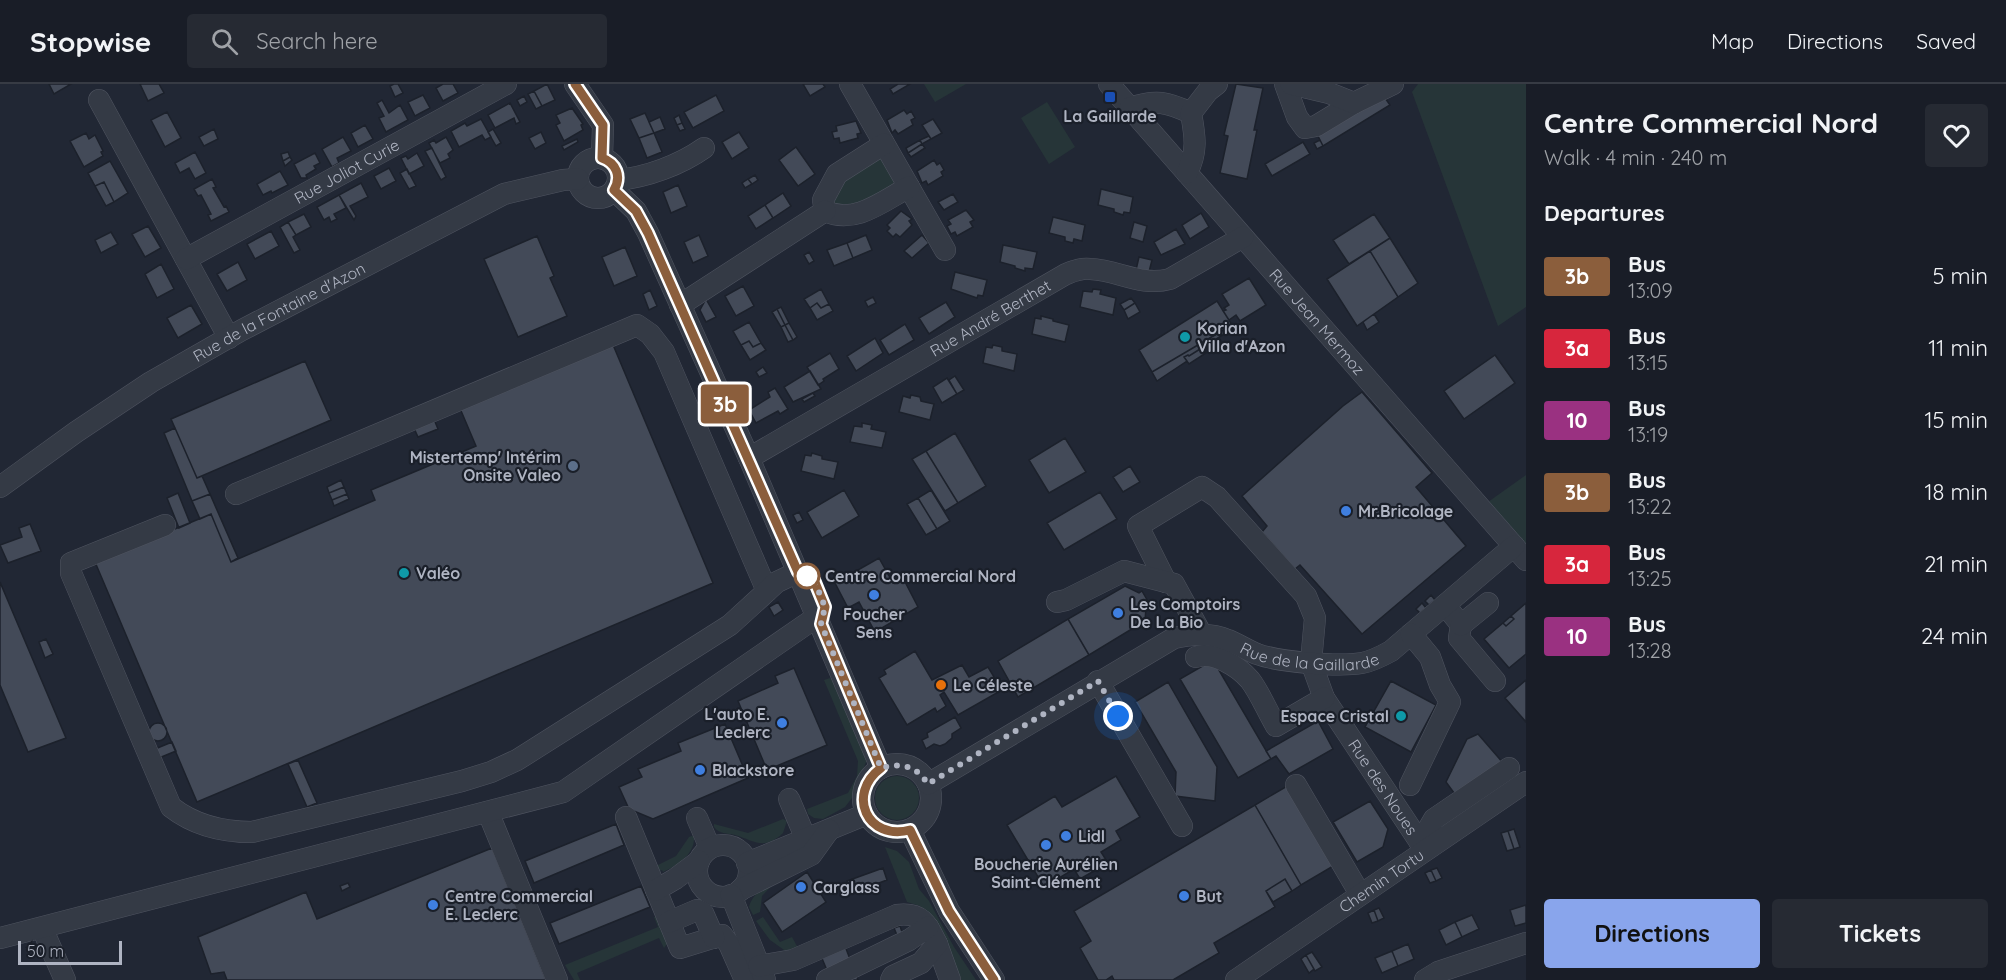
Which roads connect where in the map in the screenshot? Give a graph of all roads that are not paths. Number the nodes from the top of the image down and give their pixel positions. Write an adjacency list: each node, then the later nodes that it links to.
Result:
1 (506, 84): 23 (street, Rue Joliot Curie)
2 (575, 84): 15 (street)
3 (850, 84): 13 (street)
4 (1109, 84): 11 (street, Rue Jean Mermoz)
5 (1217, 84): 12 (street)
6 (1285, 84): 10 (street)
7 (1291, 84): 10 (street)
8 (1393, 84): 10 (street)
9 (99, 100): 23 (street)
10 (1354, 103)
11 (1130, 108): 12 (street); 16 (street, Rue Jean Mermoz)
12 (1191, 113): 16 (street)
13 (884, 144): 19 (street); 20 (street)
14 (704, 148): 18 (street)
15 (602, 158): 17 (street); 18 (street)
16 (1187, 173): 21 (street, Rue Jean Mermoz)
17 (578, 179): 18 (street); 25 (street, Rue de la Fontaine d'Azon)
18 (616, 185): 24 (street)
19 (909, 187): 20 (street); 22 (street)
20 (825, 212): 24 (street)
21 (1243, 237): 26 (street, Rue André Berthet); 30 (street, Rue Jean Mermoz)
22 (945, 250)
23 (186, 259): 25 (street)
24 (680, 305): 26 (street)
25 (229, 338): 27 (street, Rue de la Fontaine d'Azon)
26 (749, 458): 31 (street)
27 (0, 488)
28 (236, 494): 33 (street)
29 (165, 525): 33 (street)
30 (1520, 553): 36 (street, Rue de la Gaillarde)
31 (798, 572): 33 (street); 37 (street)
32 (1166, 582): 34 (street); 40 (street); 42 (street)
33 (767, 591)
34 (1061, 601)
35 (1488, 603): 38 (street)
36 (1445, 605): 38 (street); 39 (street, Rue de la Gaillarde)
37 (819, 620): 46 (street); 53 (street)
38 (1461, 625): 44 (street)
39 (1412, 634): 42 (street, Rue de la Gaillarde); 50 (street)
40 (1202, 635): 42 (street, Rue de la Gaillarde); 43 (street, Rue de la Gaillarde)
41 (1196, 657): 45 (street)
42 (1311, 662): 45 (street, Rue des Noues)
43 (1098, 681): 49 (street, Rue de la Gaillarde); 57 (street)
44 (1495, 681)
45 (1324, 698): 61 (street, Rue des Noues)
46 (881, 768): 49 (street); 54 (street)
47 (1509, 768): 61 (street)
48 (1526, 782): 61 (street, Chemin Tortu)
49 (928, 784): 59 (street)
50 (1410, 784)
51 (1296, 785): 67 (street)
52 (789, 799): 60 (street)
53 (488, 812): 69 (street); 77 (street)
54 (867, 814): 58 (street); 59 (street)
55 (626, 817): 65 (street)
56 (697, 818): 62 (street)
57 (1182, 826)
58 (829, 830): 60 (street); 66 (street)
59 (910, 830): 81 (street)
60 (806, 839): 63 (street)
61 (1423, 847): 67 (street, Chemin Tortu)
62 (705, 855): 63 (street); 64 (street); 65 (street)
63 (747, 863): 66 (street)
64 (702, 886): 65 (street); 66 (street)
65 (656, 890): 68 (street)
66 (735, 893): 74 (street)
67 (1360, 894): 82 (street, Chemin Tortu)
68 (669, 922): 72 (street); 72 (street)
69 (42, 928): 71 (street); 76 (street)
70 (933, 935): 74 (street); 78 (street); 79 (street); 80 (street)
71 (0, 938)
72 (714, 938): 74 (street)
73 (1526, 944): 75 (street)
74 (756, 975)
75 (1435, 977)
76 (65, 980)
77 (557, 980)
78 (827, 980)
79 (891, 980)
80 (950, 980)
81 (994, 980)
82 (1236, 980)

